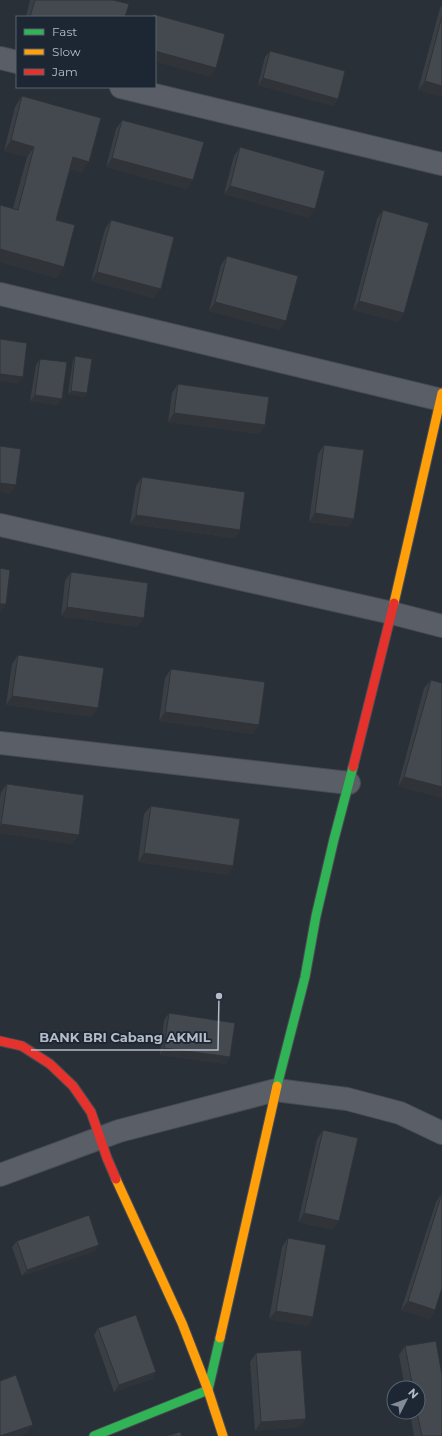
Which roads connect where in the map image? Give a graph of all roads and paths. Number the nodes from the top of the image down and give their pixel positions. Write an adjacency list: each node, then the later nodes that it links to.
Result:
1 (0, 58): 2 (street)
2 (16, 62)
3 (124, 88): 4 (street)
4 (442, 164)
5 (0, 294): 6 (street)
6 (442, 397): 8 (street)
7 (0, 525): 8 (street)
8 (392, 613): 9 (street); 11 (street)
9 (442, 626)
10 (0, 743): 11 (street)
11 (349, 783): 13 (street)
12 (0, 1041): 15 (street)
13 (276, 1090): 14 (street); 15 (street); 17 (street)
14 (442, 1133)
15 (101, 1138): 16 (street); 17 (street)
16 (0, 1175)
17 (208, 1390): 18 (street); 19 (street)
18 (94, 1436)
19 (223, 1436)

